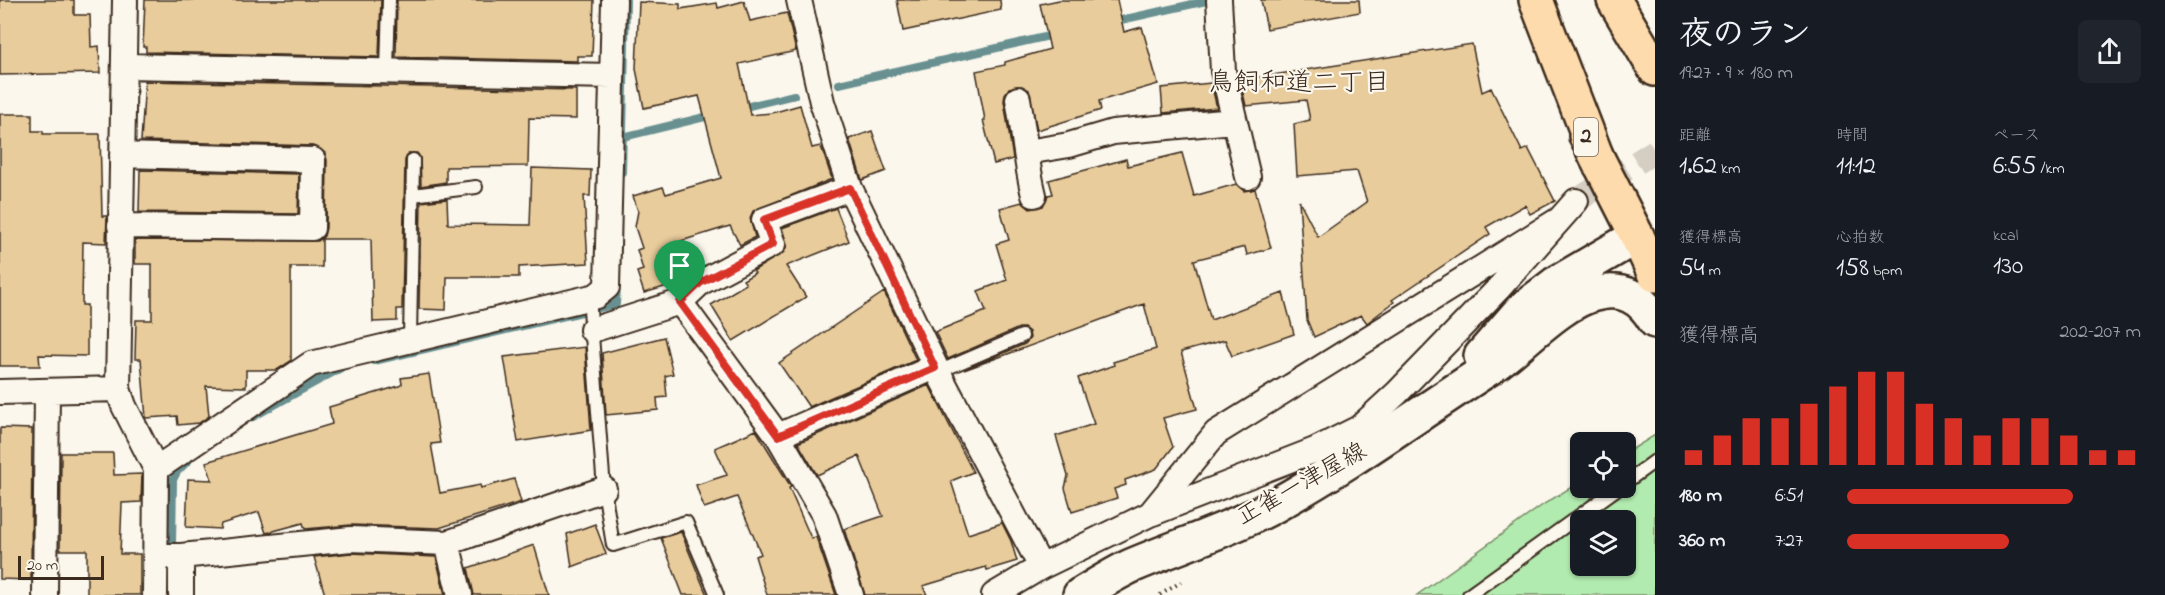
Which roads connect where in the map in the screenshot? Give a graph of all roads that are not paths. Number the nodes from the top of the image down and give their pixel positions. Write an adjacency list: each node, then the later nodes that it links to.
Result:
1 (125, 0): 9 (street)
2 (389, 0): 11 (lane)
3 (614, 0): 12 (street)
4 (799, 0): 21 (street)
5 (1219, 0): 14 (street)
6 (1518, 0): 18 (main road, 2)
7 (1536, 0): 18 (main road)
8 (1614, 0): 10 (main road)
9 (125, 66): 11 (street); 16 (street)
10 (1655, 69)
11 (387, 71): 12 (street)
12 (612, 76): 29 (street)
13 (1018, 99): 15 (street)
14 (1234, 121): 15 (street); 19 (street)
15 (1027, 152): 23 (street)
16 (122, 155): 26 (street); 26 (street)
17 (413, 160): 22 (lane)
18 (1599, 163): 27 (main road, 2)
19 (1248, 177)
20 (476, 187): 22 (lane)
21 (850, 188): 30 (street); 35 (street)
22 (413, 195): 34 (lane)
23 (1034, 195)
24 (1576, 201): 25 (street)
25 (1557, 221): 46 (street); 46 (street)
26 (120, 226): 36 (street)
27 (1638, 236): 28 (main road, 2); 39 (main road, 正雀一津屋線)
28 (1655, 274)
29 (589, 297): 32 (lane); 34 (street)
30 (680, 302): 32 (street); 40 (street)
31 (1655, 321): 39 (main road, 正雀一津屋線)
32 (592, 330): 44 (lane)
33 (1022, 336): 35 (lane)
34 (410, 340): 42 (street)
35 (936, 370): 40 (street); 50 (street)
36 (118, 389): 37 (street); 42 (street)
37 (47, 391): 38 (street); 51 (street)
38 (0, 392)
39 (1450, 392): 58 (main road, 正雀一津屋線)
40 (778, 436): 56 (street)
41 (1655, 461): 43 (lane)
42 (156, 469): 48 (street)
43 (1636, 475)
44 (604, 489): 47 (street); 55 (lane)
45 (1604, 498): 59 (lane)
46 (1150, 514): 50 (street)
47 (447, 543): 49 (street); 54 (street)
48 (156, 556): 49 (street); 52 (street)
49 (181, 556): 53 (street)
50 (1041, 567): 57 (street)
51 (45, 595)
52 (155, 595)
53 (181, 595)
54 (460, 595)
55 (717, 595)
56 (851, 595)
57 (994, 595)
58 (1080, 595)
59 (1469, 595)

